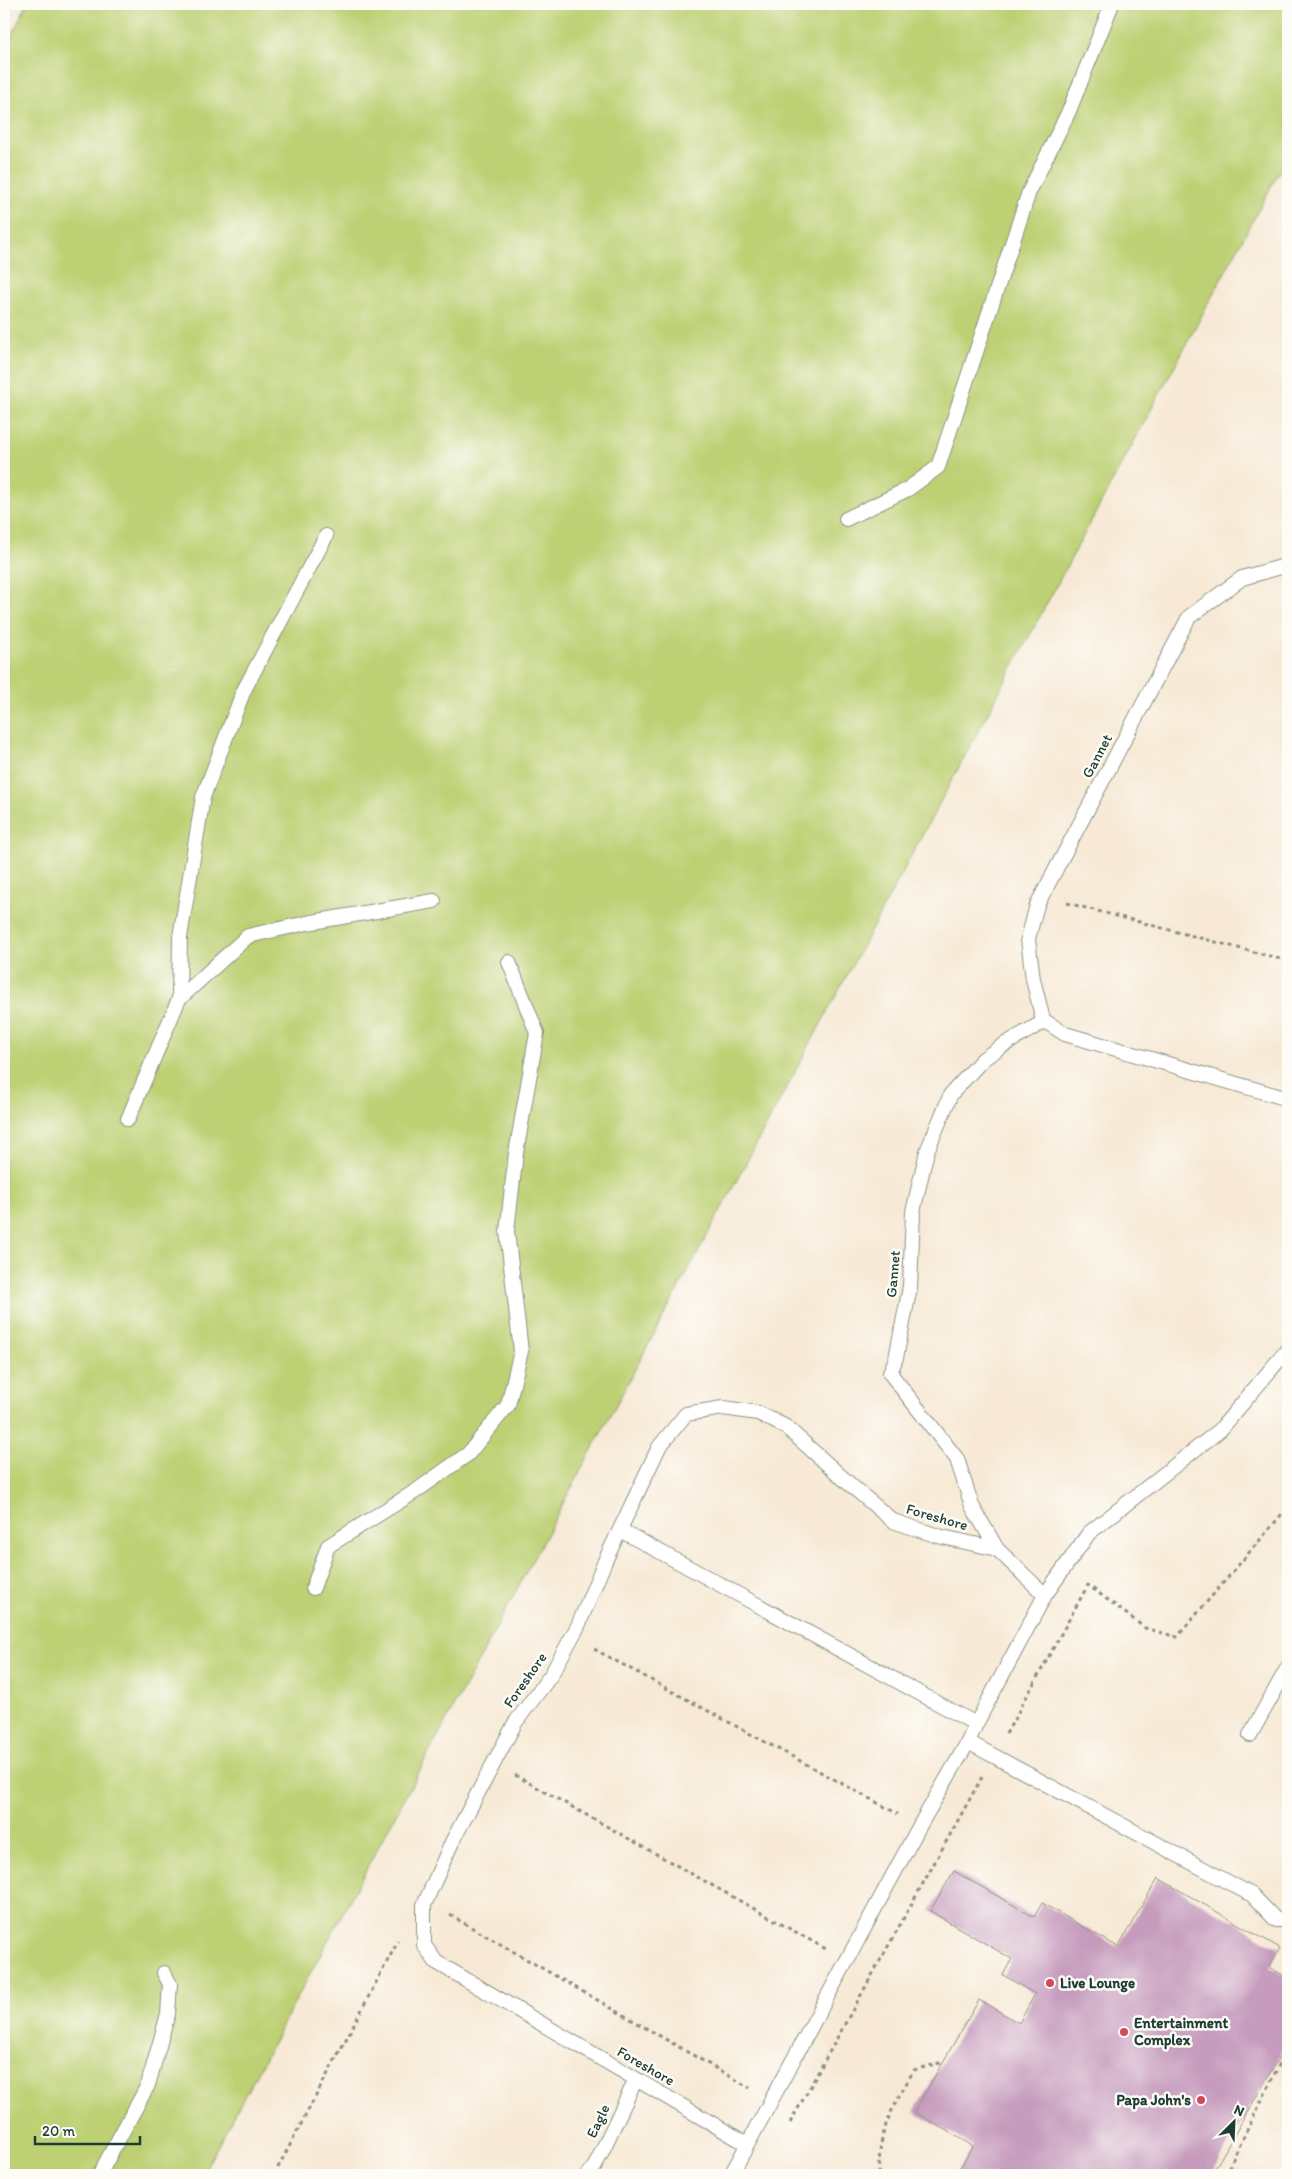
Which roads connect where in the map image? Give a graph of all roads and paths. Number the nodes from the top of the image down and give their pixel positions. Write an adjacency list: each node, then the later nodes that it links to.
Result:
1 (1112, 4): 2 (lane)
2 (846, 519)
3 (326, 536): 9 (lane)
4 (1288, 565): 5 (lane, Gannet)
5 (1043, 896): 7 (path); 10 (lane, Gannet)
6 (434, 901): 9 (lane)
7 (1288, 961)
8 (509, 962): 17 (lane)
9 (179, 999): 12 (lane)
10 (1045, 1021): 11 (lane); 16 (lane, Gannet)
11 (1288, 1099)
12 (128, 1119)
13 (1288, 1349): 18 (lane)
14 (1288, 1506): 24 (path)
15 (620, 1530): 16 (lane, Foreshore); 19 (lane, Foreshore); 21 (lane)
16 (996, 1550): 18 (lane)
17 (313, 1588)
18 (1045, 1595): 21 (lane)
19 (572, 1637): 26 (path); 34 (lane, Foreshore)
20 (1288, 1666): 22 (lane)
21 (976, 1724): 23 (lane)
22 (1250, 1735)
23 (968, 1742): 24 (lane); 26 (lane)
24 (994, 1756): 27 (path); 29 (lane)
25 (512, 1773): 30 (path)
26 (920, 1825): 27 (path); 35 (lane)
27 (947, 1841): 36 (path)
28 (442, 1910): 35 (path)
29 (1288, 1920)
30 (828, 1950)
31 (164, 1973): 39 (lane)
32 (1288, 2055): 43 (path)
33 (943, 2062): 42 (path)
34 (636, 2079): 38 (lane, Foreshore); 40 (lane, Eagle)
35 (771, 2100): 36 (path); 38 (lane)
36 (795, 2116): 37 (path)
37 (790, 2124)
38 (747, 2144): 41 (lane)
39 (99, 2175)
40 (588, 2175)
41 (731, 2175)
42 (880, 2175)
43 (1225, 2175)

